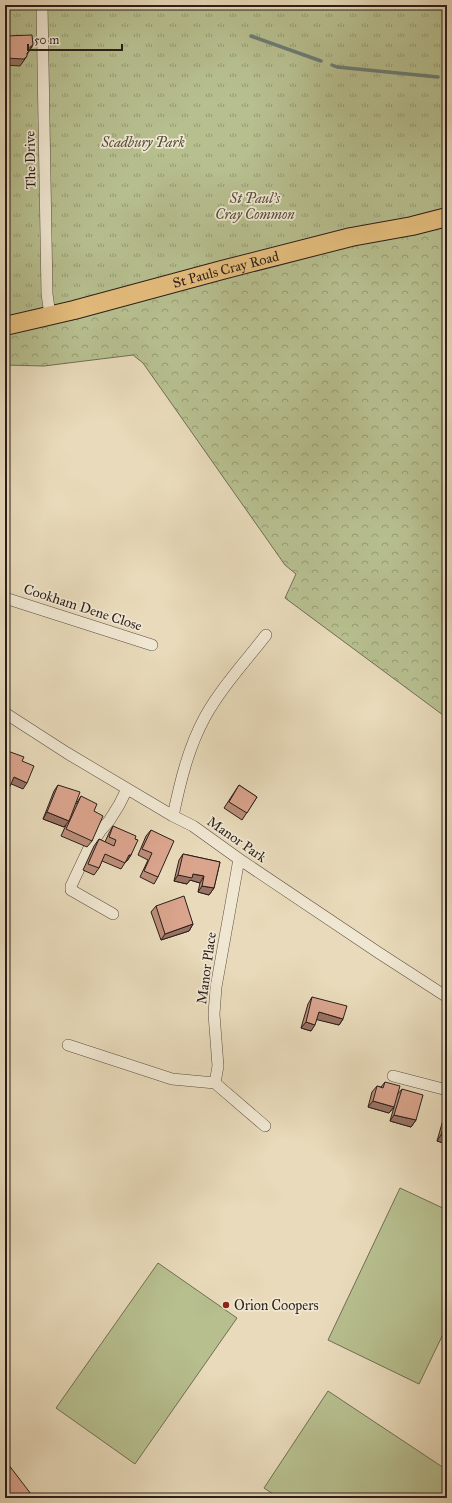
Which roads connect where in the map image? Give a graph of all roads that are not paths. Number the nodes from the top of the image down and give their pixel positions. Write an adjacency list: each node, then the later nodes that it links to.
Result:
1 (42, 5): 3 (street, The Drive)
2 (447, 217): 3 (main road, St Pauls Cray Road)
3 (50, 315): 4 (main road, St Pauls Cray Road)
4 (5, 326)
5 (5, 598): 7 (street, Cookham Dene Close)
6 (266, 636): 10 (street)
7 (152, 645)
8 (5, 713): 9 (street, Manor Park)
9 (127, 789): 10 (street, Manor Park); 12 (street)
10 (172, 816): 11 (street, Manor Park)
11 (238, 859): 13 (street, Manor Park); 16 (street, Manor Place)
12 (113, 914)
13 (447, 997)
14 (68, 1045): 16 (street)
15 (393, 1076): 17 (street)
16 (215, 1083): 18 (street)
17 (447, 1090)
18 (265, 1126)

